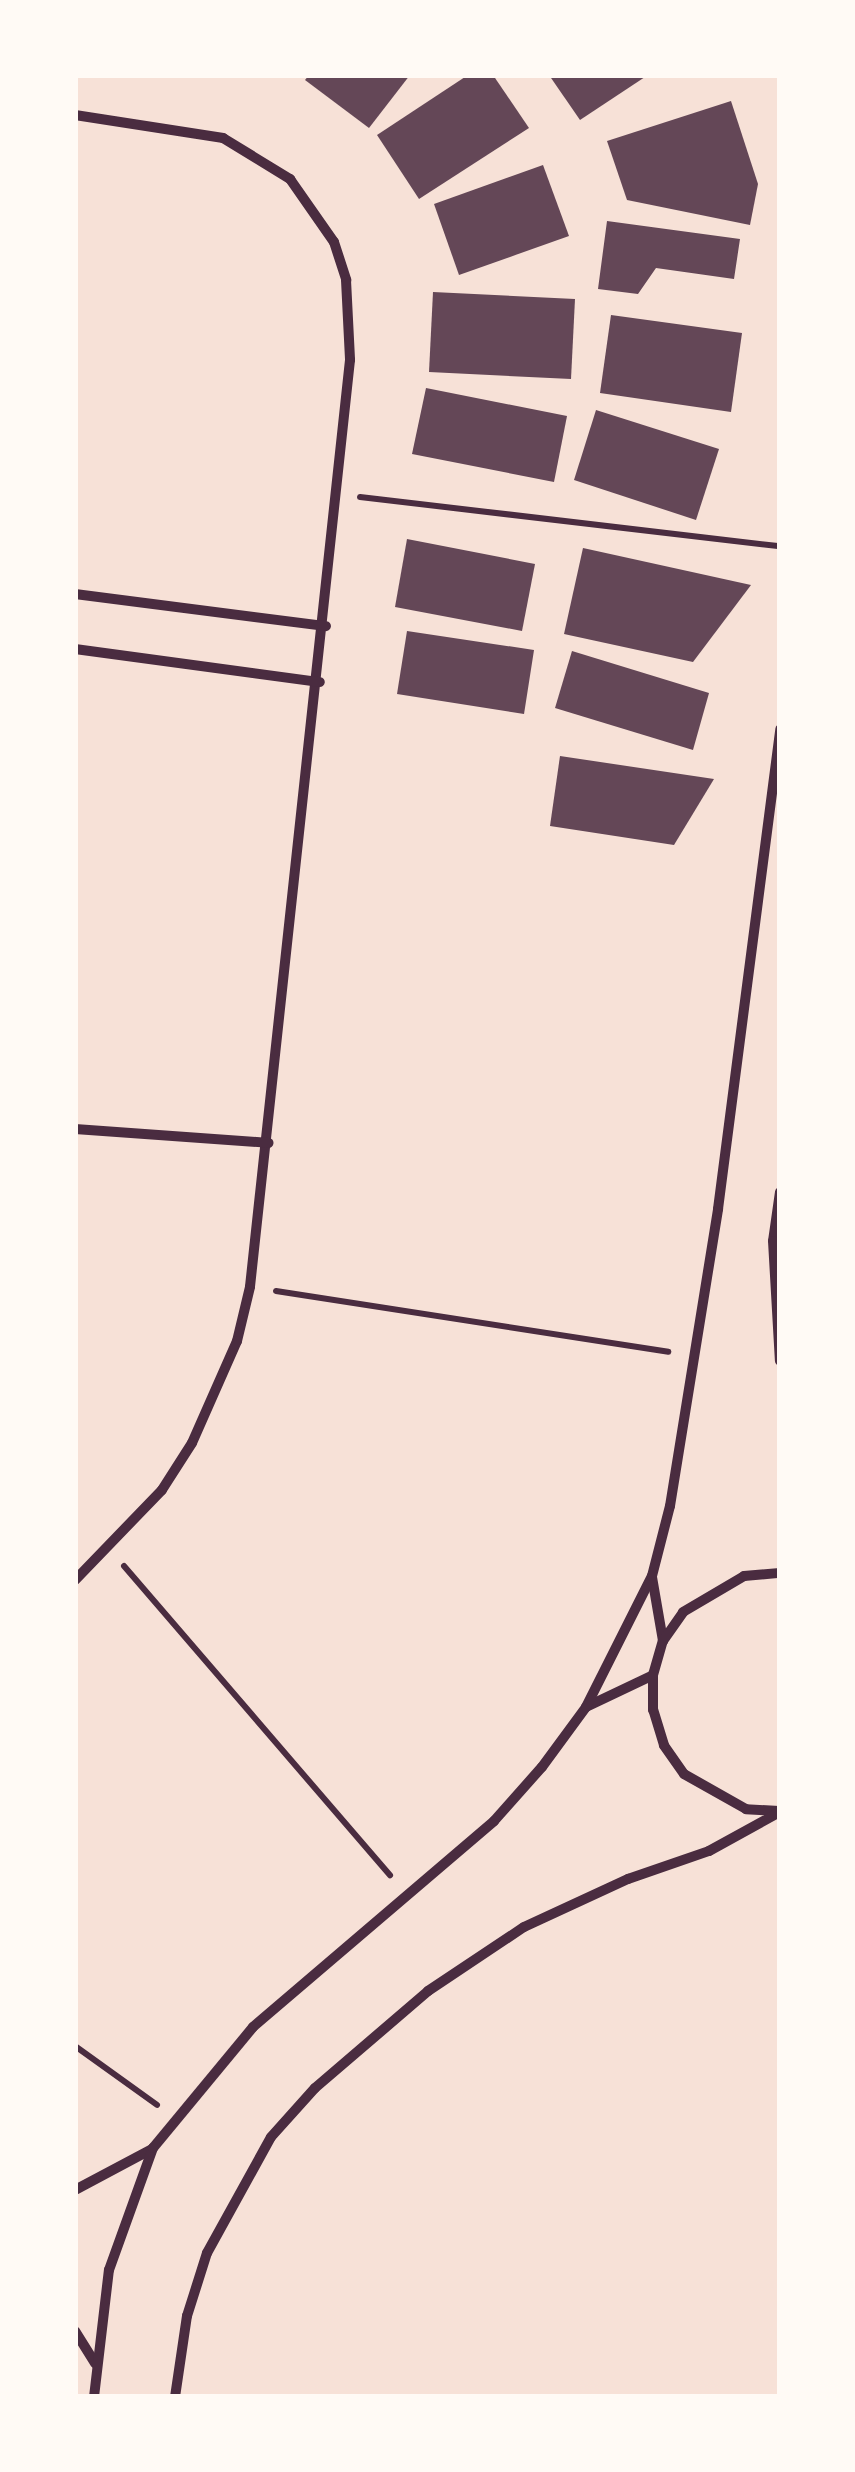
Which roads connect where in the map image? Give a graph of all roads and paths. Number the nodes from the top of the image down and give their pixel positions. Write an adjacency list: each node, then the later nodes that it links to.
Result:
1 (75, 115): 2 (street)
2 (339, 494): 3 (path); 5 (street)
3 (780, 546)
4 (75, 594): 5 (street)
5 (326, 626): 7 (street)
6 (75, 648): 7 (street)
7 (320, 682): 10 (street)
8 (780, 729): 13 (street)
9 (75, 1129): 10 (street)
10 (268, 1143): 12 (street)
11 (780, 1192): 14 (street)
12 (250, 1287): 13 (path); 15 (street)
13 (691, 1356): 17 (street)
14 (780, 1361)
15 (110, 1550): 18 (street); 23 (path)
16 (780, 1573): 19 (street)
17 (652, 1576): 19 (street); 21 (street)
18 (75, 1580)
19 (663, 1641): 20 (street)
20 (653, 1676): 21 (street); 22 (street)
21 (586, 1706): 23 (street)
22 (780, 1811): 31 (street)
23 (407, 1895): 25 (street)
24 (75, 2046): 25 (path)
25 (174, 2117): 26 (street)
26 (153, 2148): 27 (street); 29 (street)
27 (75, 2190)
28 (75, 2331): 29 (street)
29 (95, 2363): 30 (street)
30 (94, 2397)
31 (175, 2397)

